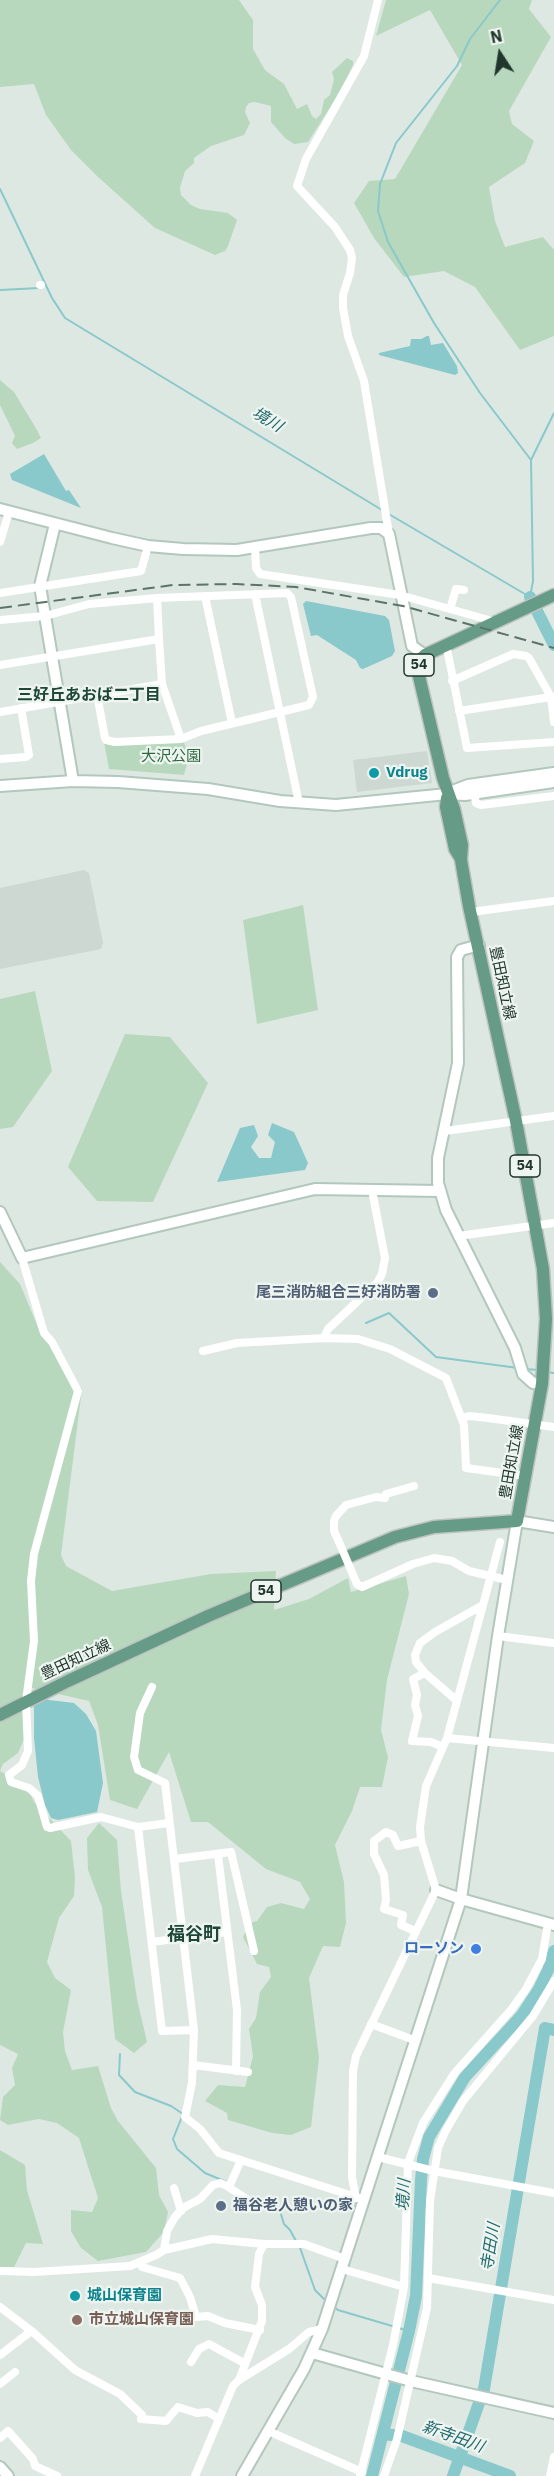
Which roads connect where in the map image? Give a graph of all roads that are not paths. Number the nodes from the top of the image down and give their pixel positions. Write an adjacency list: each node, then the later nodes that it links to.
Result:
1 (378, 0): 4 (street)
2 (4, 510): 3 (street); 5 (street)
3 (55, 524): 6 (street); 8 (street)
4 (389, 534): 7 (street); 12 (street)
5 (0, 538)
6 (148, 546): 7 (street); 8 (street)
7 (255, 548): 12 (street)
8 (40, 586): 10 (street); 17 (street)
9 (464, 590): 16 (street)
10 (0, 593)
11 (255, 594): 13 (street); 33 (street); 33 (street)
12 (400, 595): 16 (street); 22 (street)
13 (205, 596): 15 (street); 35 (street)
14 (551, 597): 19 (main road, 54)
15 (157, 598): 17 (street); 20 (street)
16 (450, 609): 19 (street)
17 (45, 616): 18 (street); 23 (street)
18 (0, 620)
19 (495, 622): 21 (main road, 54)
20 (159, 639): 23 (street); 26 (street)
21 (446, 644): 22 (main road, 54); 25 (street)
22 (425, 655): 44 (main road, 豊田知立線 / 54)
23 (51, 656): 24 (street); 29 (street)
24 (0, 665)
25 (452, 681): 28 (street); 31 (street)
26 (162, 684): 27 (street); 36 (street)
27 (97, 694): 29 (street); 36 (street)
28 (550, 698): 31 (street); 34 (street)
29 (59, 700): 30 (street); 40 (street)
30 (21, 708): 32 (street); 38 (street)
31 (459, 711): 37 (street)
32 (0, 712)
33 (280, 713): 35 (street); 46 (street)
34 (554, 722)
35 (232, 723): 36 (street)
36 (181, 739)
37 (554, 742)
38 (0, 759)
39 (554, 773): 44 (street)
40 (73, 781): 42 (street); 46 (street)
41 (554, 782): 43 (street)
42 (0, 786)
43 (474, 793): 44 (street); 45 (street)
44 (447, 794): 46 (street); 48 (main road, 豊田知立線 / 54)
45 (554, 796)
46 (299, 803)
47 (554, 901): 48 (street)
48 (471, 912): 49 (main road, 豊田知立線 / 54)
49 (479, 945): 51 (main road, 豊田知立線 / 54); 52 (street)
50 (554, 1116): 51 (street)
51 (516, 1121): 52 (street); 57 (main road, 豊田知立線 / 54)
52 (445, 1131): 54 (street)
53 (372, 1190): 54 (street); 59 (street); 60 (street)
54 (439, 1191): 58 (street)
55 (0, 1212): 59 (street)
56 (554, 1223): 57 (street)
57 (536, 1226): 58 (street); 62 (main road, 豊田知立線 / 54)
58 (458, 1236): 62 (street)
59 (22, 1258): 79 (street)
60 (324, 1338): 61 (street); 63 (street)
61 (203, 1351)
62 (542, 1384): 64 (main road, 豊田知立線 / 54)
63 (462, 1418): 64 (street); 66 (street)
64 (534, 1424): 65 (street); 66 (main road, 豊田知立線 / 54)
65 (554, 1427)
66 (525, 1476): 68 (main road, 豊田知立線 / 54)
67 (414, 1486): 71 (street, bridge)
68 (517, 1521): 69 (street); 72 (street); 79 (main road, 豊田知立線 / 54)
69 (554, 1527)
70 (500, 1542): 71 (street)
71 (492, 1576): 72 (street); 73 (street)
72 (507, 1580): 74 (street)
73 (483, 1605): 76 (street); 78 (street)
74 (498, 1636): 75 (street); 82 (street)
75 (554, 1643)
76 (425, 1673): 78 (street); 83 (street)
77 (152, 1687): 85 (street)
78 (456, 1700): 81 (street)
79 (26, 1701): 80 (main road, 豊田知立線 / 54); 86 (street)
80 (0, 1715)
81 (447, 1738): 82 (street); 83 (street)
82 (483, 1742): 84 (street); 91 (street)
83 (443, 1747): 87 (street)
84 (554, 1748)
85 (169, 1823): 86 (street); 89 (street)
86 (138, 1827): 96 (street)
87 (421, 1841): 90 (street); 93 (street)
88 (218, 1855): 89 (street); 94 (street); 97 (street)
89 (175, 1859): 95 (street)
90 (436, 1890): 91 (street); 93 (street)
91 (461, 1899): 92 (street); 101 (street)
92 (550, 1924): 107 (street)
93 (415, 1931): 99 (street)
94 (227, 1932): 95 (street); 103 (street)
95 (183, 1938): 96 (street); 100 (street)
96 (152, 1942): 100 (street)
97 (254, 1952)
98 (554, 1981): 108 (street)
99 (371, 2024): 101 (street); 112 (street)
100 (194, 2030): 102 (street)
101 (414, 2040): 105 (street)
102 (193, 2065): 103 (street); 106 (street)
103 (236, 2071): 104 (street)
104 (248, 2072)
105 (378, 2157): 107 (street); 112 (street)
106 (241, 2160): 109 (street); 112 (street)
107 (408, 2163): 108 (street); 121 (street)
108 (434, 2171): 111 (street); 120 (street)
109 (229, 2187): 113 (street); 114 (street)
110 (174, 2188): 114 (street)
111 (554, 2193)
112 (360, 2198): 118 (street)
113 (247, 2199)
114 (181, 2211): 116 (street)
115 (264, 2244): 116 (street); 118 (street); 125 (street)
116 (164, 2250): 117 (street)
117 (139, 2262): 119 (street); 125 (street)
118 (343, 2264): 121 (street); 124 (street)
119 (0, 2271)
120 (428, 2278): 122 (street); 135 (street)
121 (404, 2287): 133 (street)
122 (554, 2300)
123 (0, 2307): 126 (street)
124 (322, 2329): 127 (street); 128 (street)
125 (260, 2330): 131 (street)
126 (30, 2332): 129 (street); 138 (street)
127 (292, 2347): 128 (street); 134 (street)
128 (312, 2353): 133 (street); 139 (street)
129 (0, 2355)
130 (191, 2362): 131 (street)
131 (244, 2362): 134 (street)
132 (15, 2372): 136 (street)
133 (387, 2374): 135 (street); 143 (street)
134 (239, 2380): 138 (street)
135 (410, 2380): 137 (street); 148 (street)
136 (0, 2384)
137 (554, 2413)
138 (219, 2419): 146 (street)
139 (268, 2431): 143 (street); 147 (street)
140 (0, 2439): 145 (street)
141 (554, 2457): 149 (street)
142 (0, 2467): 144 (street)
143 (361, 2474)
144 (8, 2476)
145 (57, 2476)
146 (195, 2476)
147 (242, 2476)
148 (384, 2476)
149 (550, 2476)

